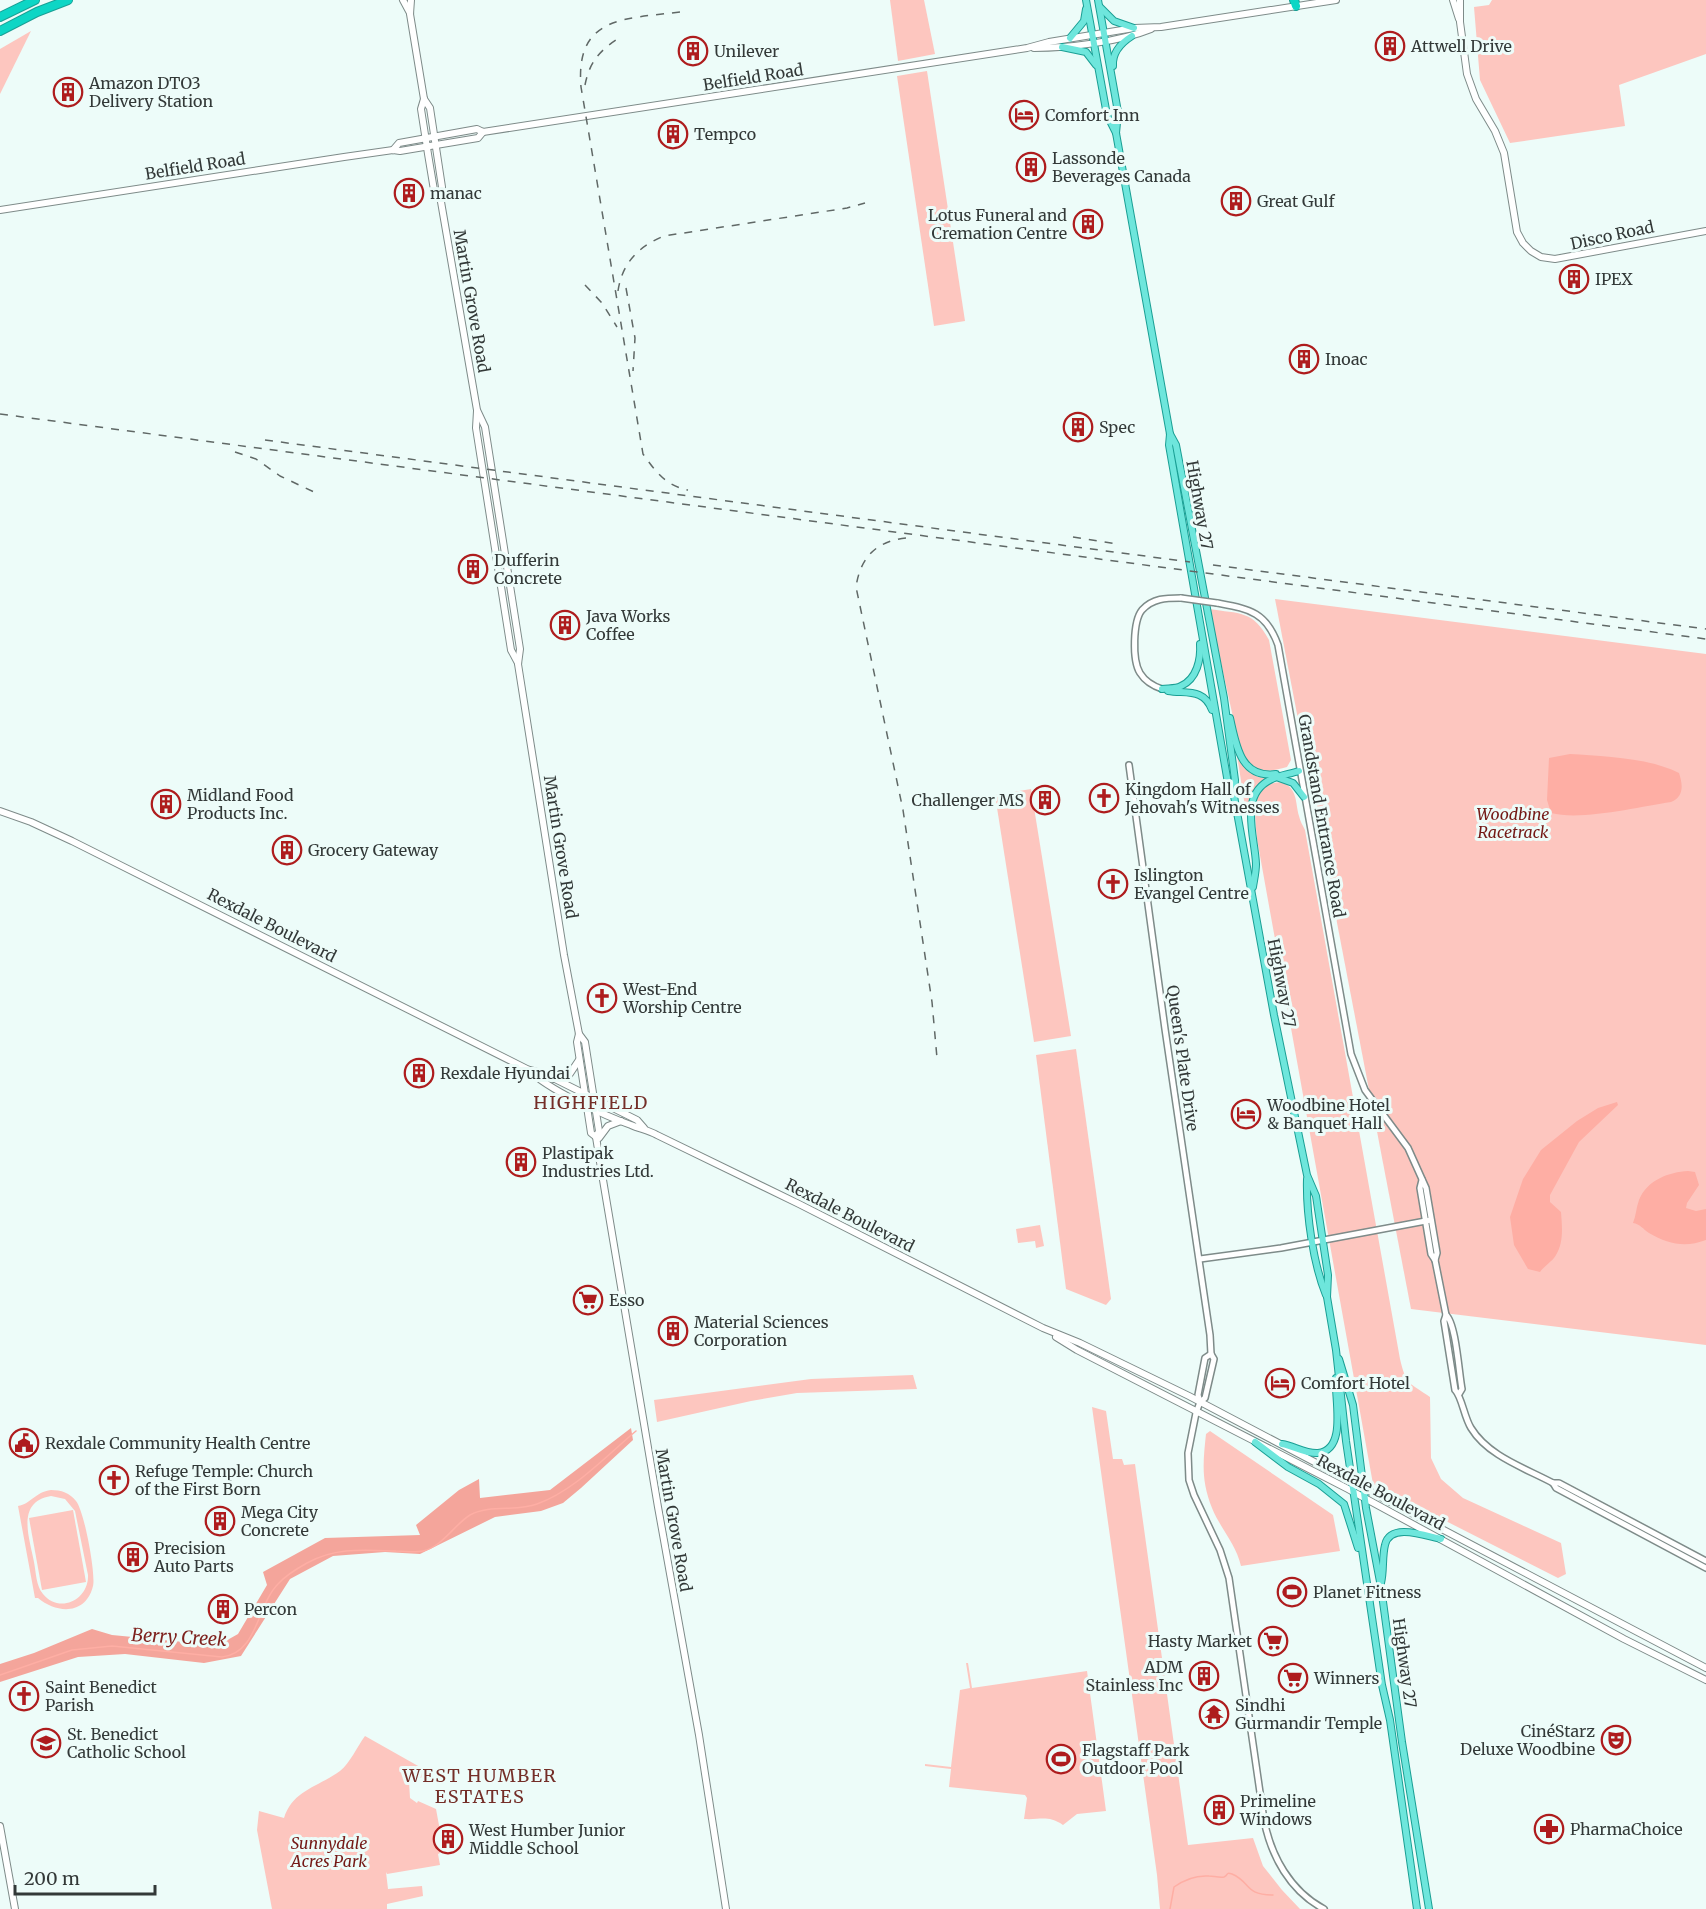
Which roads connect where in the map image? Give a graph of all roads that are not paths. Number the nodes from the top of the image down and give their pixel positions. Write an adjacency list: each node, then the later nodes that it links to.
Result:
1 (36, 0): 12 (highway)
2 (68, 0): 16 (highway)
3 (404, 0): 11 (main road, Martin Grove Road)
4 (411, 0): 11 (main road, Martin Grove Road)
5 (1336, 0): 10 (main road, Belfield Road)
6 (1453, 0): 13 (main road)
7 (1460, 0): 13 (main road)
8 (1087, 2): 18 (main road, Highway 27); 20 (main road)
9 (1098, 2): 14 (main road); 17 (main road, Highway 27)
10 (1295, 3): 15 (main road, Belfield Road)
11 (410, 14): 27 (main road, Martin Grove Road)
12 (0, 17)
13 (1460, 22): 37 (main road, Disco Road)
14 (1134, 28): 15 (main road, Belfield Road); 17 (main road, Belfield Road)
15 (1154, 28): 19 (main road, Belfield Road)
16 (0, 31)
17 (1104, 33): 18 (main road, Belfield Road); 21 (main road, Highway 27)
18 (1092, 35): 20 (main road, Belfield Road); 22 (main road, Highway 27)
19 (1132, 36): 21 (main road, Belfield Road); 26 (main road)
20 (1070, 38): 24 (main road, Belfield Road)
21 (1105, 40): 22 (main road, Belfield Road); 26 (main road, Highway 27)
22 (1094, 42): 23 (main road, Belfield Road); 25 (main road, Highway 27)
23 (1062, 47): 24 (main road, Belfield Road); 25 (main road)
24 (1026, 48): 28 (main road, Belfield Road)
25 (1099, 71): 29 (main road, Highway 27)
26 (1112, 79): 29 (main road, Highway 27)
27 (424, 99): 30 (main road, Martin Grove Road); 31 (main road, Martin Grove Road)
28 (483, 132): 30 (main road, Belfield Road); 32 (main road, Belfield Road)
29 (1116, 134): 38 (main road, Highway 27)
30 (434, 136): 31 (main road, Belfield Road); 32 (main road, Martin Grove Road)
31 (425, 138): 33 (main road, Martin Grove Road); 34 (main road, Belfield Road)
32 (435, 145): 33 (main road, Belfield Road); 35 (main road, Martin Grove Road)
33 (427, 146): 34 (main road, Belfield Road); 35 (main road, Martin Grove Road)
34 (393, 150): 36 (main road, Belfield Road)
35 (440, 196): 51 (main road, Martin Grove Road)
36 (0, 210)
37 (1706, 231)
38 (1170, 434): 39 (main road, Highway 27); 41 (main road, Highway 27)
39 (1199, 614): 40 (main road); 42 (main road, Highway 27)
40 (1162, 689): 42 (main road); 44 (street, Grandstand Entrance Road, bridge)
41 (1224, 698): 45 (main road); 47 (main road, Highway 27)
42 (1220, 738): 47 (main road, Highway 27)
43 (1130, 765): 66 (street, Queen's Plate Drive)
44 (1299, 771): 45 (main road); 48 (street, Grandstand Entrance Road)
45 (1282, 776): 46 (main road)
46 (1273, 778): 48 (main road); 50 (main road)
47 (1234, 796): 50 (main road, Highway 27)
48 (1304, 797): 63 (street, Grandstand Entrance Road)
49 (0, 812): 53 (main road, Rexdale Boulevard)
50 (1252, 894): 62 (main road, Highway 27)
51 (579, 1034): 52 (main road, Martin Grove Road); 56 (main road, Martin Grove Road)
52 (579, 1059): 54 (main road); 55 (main road, Martin Grove Road)
53 (529, 1070): 54 (main road, Rexdale Boulevard); 57 (main road, Rexdale Boulevard)
54 (554, 1079): 55 (main road, Rexdale Boulevard)
55 (585, 1095): 56 (main road, Rexdale Boulevard); 57 (main road, Martin Grove Road)
56 (595, 1100): 58 (main road, Martin Grove Road); 60 (main road, Rexdale Boulevard)
57 (586, 1105): 58 (main road, Rexdale Boulevard); 61 (main road, Martin Grove Road)
58 (596, 1109): 59 (main road, Rexdale Boulevard); 61 (main road, Martin Grove Road)
59 (622, 1121): 60 (main road, Rexdale Boulevard); 61 (main road)
60 (644, 1128): 68 (main road, Rexdale Boulevard)
61 (597, 1139): 89 (main road, Martin Grove Road)
62 (1307, 1175): 64 (main road, Highway 27); 65 (main road, Highway 27)
63 (1428, 1221): 64 (street); 76 (street, Grandstand Entrance Road)
64 (1323, 1240): 65 (street); 67 (main road, Highway 27)
65 (1313, 1242): 66 (street); 67 (main road, Highway 27)
66 (1200, 1259): 71 (street, Queen's Plate Drive)
67 (1327, 1297): 69 (main road, Highway 27)
68 (1043, 1328): 71 (main road, Rexdale Boulevard); 72 (main road, Rexdale Boulevard)
69 (1336, 1350): 70 (main road, Highway 27); 77 (main road, Highway 27)
70 (1337, 1368): 74 (main road); 75 (main road, Highway 27)
71 (1200, 1402): 72 (street, Queen's Plate Drive); 74 (main road, Rexdale Boulevard)
72 (1196, 1413): 73 (main road, Rexdale Boulevard); 90 (street, Queen's Plate Drive)
73 (1254, 1443): 78 (main road, Rexdale Boulevard); 82 (main road)
74 (1282, 1444): 75 (main road, Rexdale Boulevard)
75 (1352, 1481): 77 (main road, Rexdale Boulevard); 78 (main road, Highway 27)
76 (1553, 1483): 81 (street); 83 (street)
77 (1363, 1486): 79 (main road, Highway 27); 85 (main road, Rexdale Boulevard)
78 (1354, 1493): 79 (main road, Rexdale Boulevard); 82 (main road, Highway 27)
79 (1365, 1499): 80 (main road, Rexdale Boulevard); 84 (main road, Highway 27)
80 (1441, 1539): 84 (main road); 86 (main road, Rexdale Boulevard)
81 (1706, 1562)
82 (1364, 1568): 91 (main road, Highway 27)
83 (1706, 1568)
84 (1381, 1587): 92 (main road, Highway 27)
85 (1706, 1668)
86 (1706, 1680)
87 (0, 1826): 88 (main road)
88 (15, 1909)
89 (726, 1909)
90 (1324, 1909)
91 (1417, 1909)
92 (1429, 1909)

